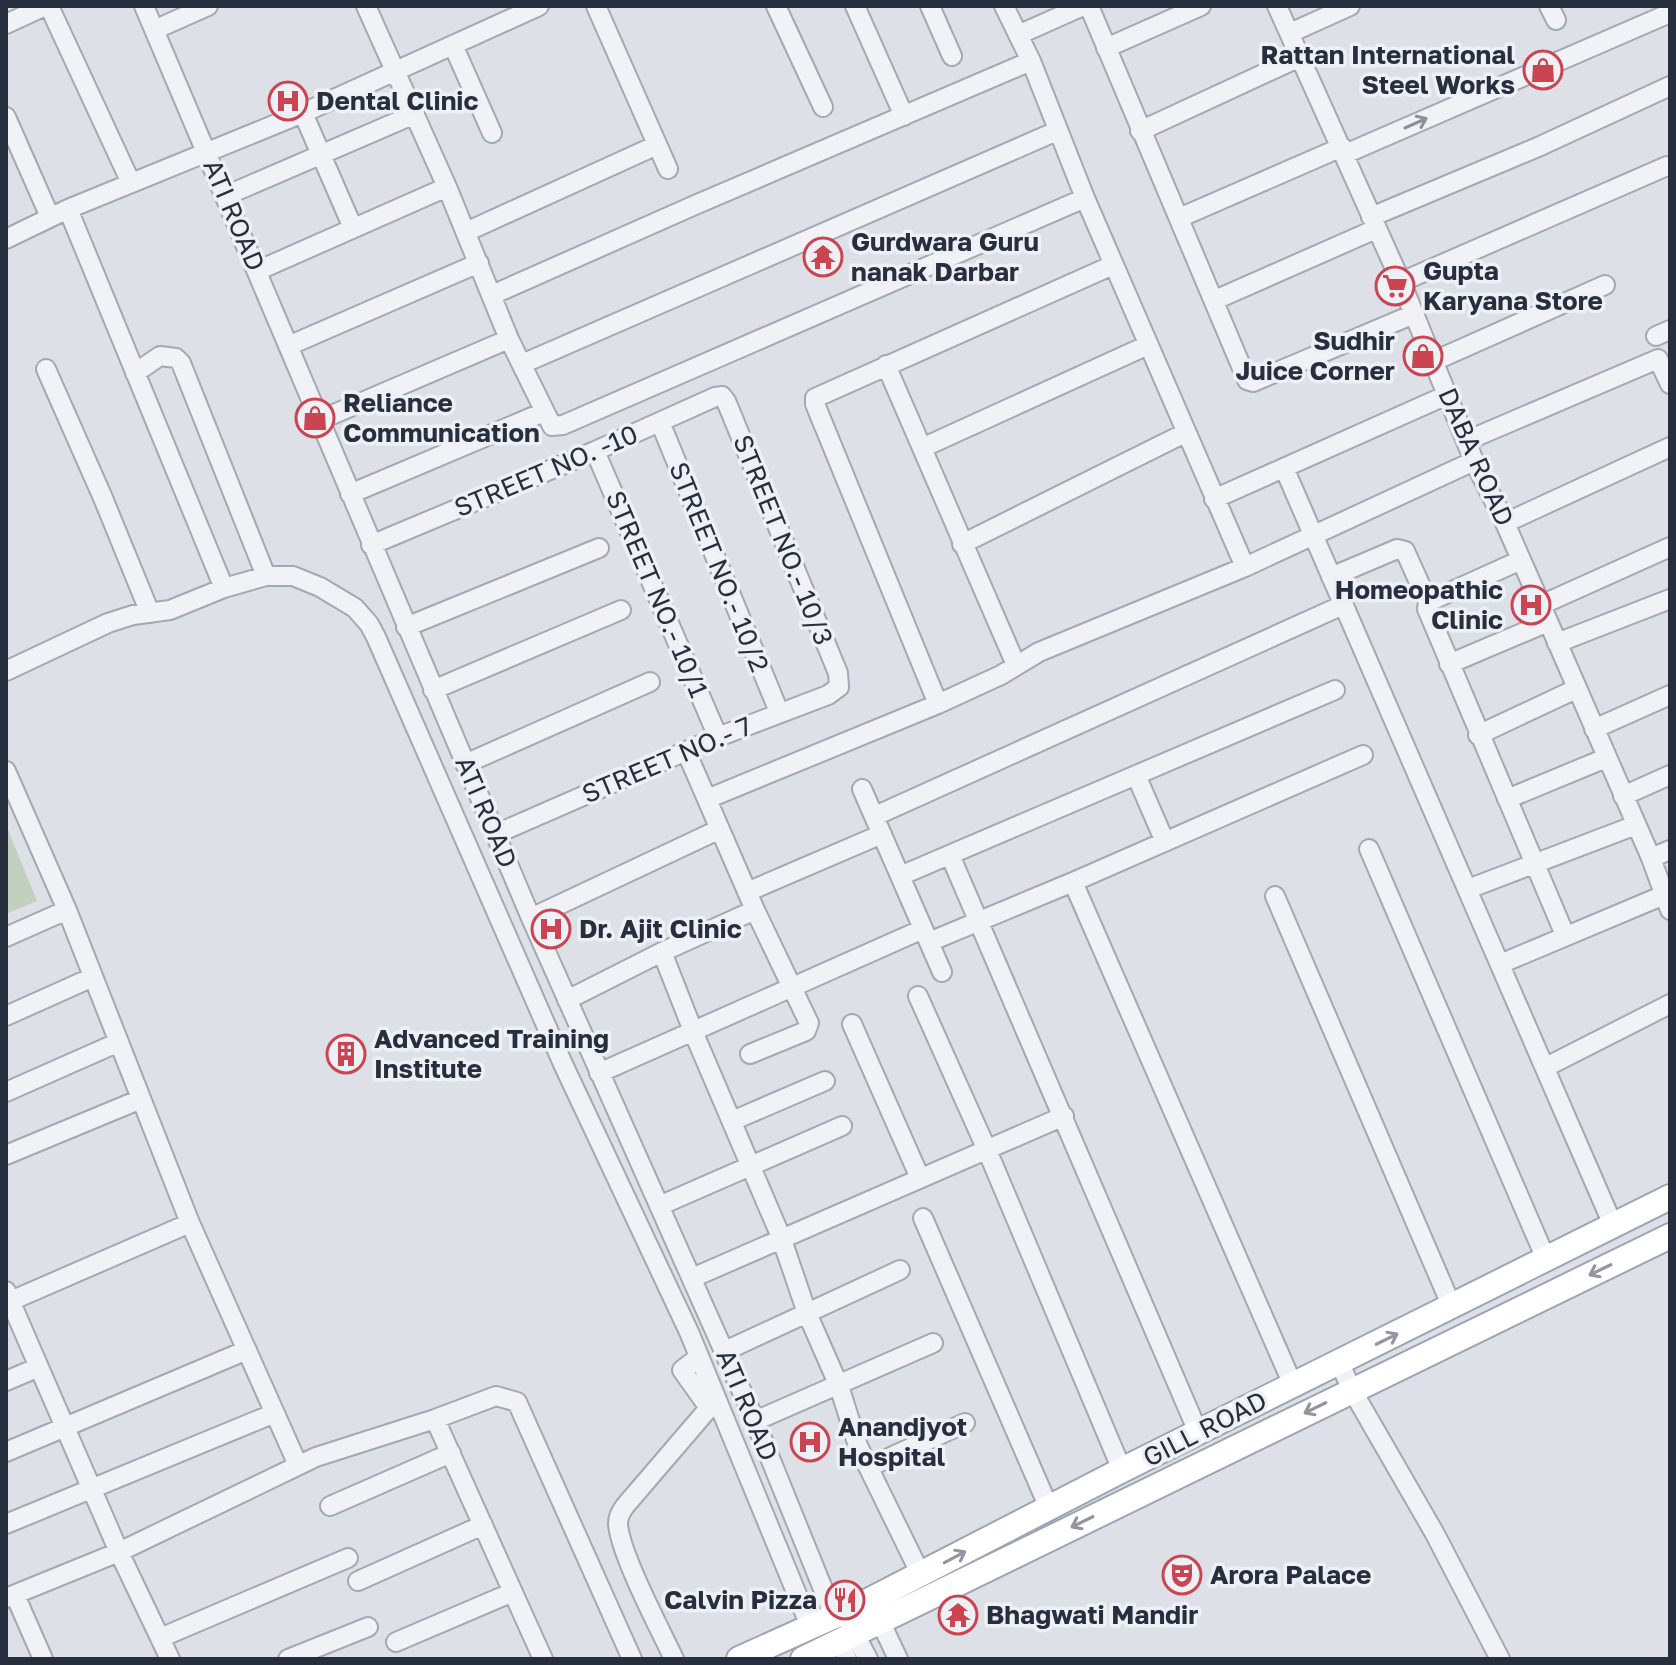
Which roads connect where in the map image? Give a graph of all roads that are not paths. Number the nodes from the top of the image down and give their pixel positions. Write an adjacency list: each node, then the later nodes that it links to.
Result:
1 (47, 6): 17 (street); 42 (street)
2 (144, 6): 18 (street, ATI ROAD)
3 (208, 6): 18 (street)
4 (366, 6): 26 (street)
5 (539, 6): 21 (street)
6 (596, 6): 36 (street)
7 (776, 6): 28 (street)
8 (855, 6): 31 (street)
9 (930, 6): 23 (street)
10 (1004, 6): 20 (street)
11 (1086, 6): 20 (street); 22 (street)
12 (1201, 6): 22 (street)
13 (1277, 6): 19 (street, DABA ROAD)
14 (1350, 6): 19 (street)
15 (1649, 13): 16 (street); 37 (street, one-way to 15)
16 (1670, 13)
17 (6, 24)
18 (154, 30): 38 (street, ATI ROAD)
19 (1290, 33): 24 (street, DABA ROAD)
20 (1018, 35): 25 (street)
21 (453, 45): 26 (street); 35 (street)
22 (1106, 48): 34 (street)
23 (952, 56)
24 (1300, 57): 34 (street); 37 (street, DABA ROAD)
25 (1031, 61): 31 (street); 33 (street)
26 (396, 72): 29 (street); 30 (street)
27 (1670, 86): 49 (street)
28 (823, 107)
29 (303, 113): 38 (street); 39 (street)
30 (415, 114): 39 (street); 43 (street)
31 (904, 116): 58 (street)
32 (6, 117): 47 (street)
33 (1057, 131): 45 (street); 65 (street)
34 (1140, 131): 48 (street)
35 (492, 133)
36 (657, 145): 41 (street); 51 (street)
37 (1343, 151): 48 (street); 49 (street, DABA ROAD)
38 (208, 153): 42 (street); 44 (street, ATI ROAD)
39 (321, 153): 44 (street); 50 (street)
40 (1667, 166): 56 (street)
41 (668, 169)
42 (131, 183): 46 (street)
43 (447, 187): 50 (street); 51 (street)
44 (225, 196): 55 (street, ATI ROAD)
45 (1085, 198): 54 (street); 72 (street)
46 (68, 209): 47 (street); 68 (street)
47 (50, 217): 52 (street)
48 (1179, 218): 59 (street)
49 (1373, 223): 56 (street, DABA ROAD); 59 (street)
50 (353, 228): 55 (street)
51 (466, 232): 53 (street)
52 (6, 239)
53 (479, 263): 58 (street); 63 (street)
54 (1113, 265): 62 (street); 66 (street)
55 (257, 271): 63 (street, ATI ROAD)
56 (1401, 282): 60 (street, DABA ROAD)
57 (1605, 285): 64 (street)
58 (492, 295): 61 (street)
59 (1215, 300): 60 (street)
60 (1414, 314): 64 (street, DABA ROAD)
61 (509, 339): 65 (street); 73 (street)
62 (1148, 345): 75 (street); 78 (street)
63 (288, 346): 73 (street, ATI ROAD)
64 (1434, 361): 70 (street, DABA ROAD)
65 (522, 364): 72 (street)
66 (886, 365): 78 (street); 112 (street)
67 (46, 369): 99 (street)
68 (135, 373): 92 (street); 94 (street)
69 (1670, 384): 76 (street)
70 (1447, 395): 76 (street, DABA ROAD); 81 (street)
71 (720, 396): 74 (street, STREET NO. -10); 107 (street, STREET NO.- 10/3)
72 (544, 412): 82 (street)
73 (320, 420): 82 (street, ATI ROAD)
74 (660, 422): 79 (street, STREET NO. -10); 113 (street, STREET NO.- 10/2)
75 (1185, 433): 83 (street); 86 (street)
76 (1466, 441): 80 (street, DABA ROAD)
77 (1670, 447): 84 (street)
78 (922, 448): 86 (street)
79 (595, 451): 87 (street, STREET NO. -10); 116 (street, STREET NO.- 10/1)
80 (1474, 461): 84 (street, DABA ROAD); 85 (street)
81 (1285, 470): 83 (street); 85 (street)
82 (350, 494): 87 (street, ATI ROAD)
83 (1214, 499): 91 (street)
84 (1505, 523): 90 (street, DABA ROAD)
85 (1312, 533): 91 (street); 93 (street)
86 (962, 544): 104 (street)
87 (371, 545): 101 (street, ATI ROAD)
88 (1670, 547): 100 (street)
89 (599, 548): 101 (street)
90 (1521, 560): 96 (street); 100 (street, DABA ROAD)
91 (1245, 567): 104 (street)
92 (266, 576): 94 (street); 193 (street)
93 (1331, 577): 96 (street); 97 (street)
94 (224, 588): 99 (street)
95 (1670, 599): 102 (street)
96 (1428, 602): 103 (street)
97 (1343, 605): 128 (street); 141 (street)
98 (621, 610): 109 (street)
99 (150, 613): 105 (street)
100 (1544, 614): 102 (street, DABA ROAD); 103 (street)
101 (406, 627): 109 (street, ATI ROAD)
102 (1557, 643): 108 (street, DABA ROAD)
103 (1449, 664): 115 (street)
104 (1016, 665): 112 (street)
105 (6, 671)
106 (650, 682): 120 (street)
107 (839, 687): 113 (street, STREET NO.- 7)
108 (1576, 689): 114 (street, DABA ROAD); 115 (street)
109 (433, 690): 120 (street, ATI ROAD)
110 (1335, 690): 122 (street)
111 (1670, 695): 114 (street)
112 (938, 704): 126 (street)
113 (779, 712): 116 (street, STREET NO.- 7)
114 (1594, 729): 119 (street, DABA ROAD)
115 (1478, 735): 127 (street)
116 (718, 737): 117 (street, STREET NO.- 7)
117 (686, 751): 126 (street); 131 (street, STREET NO.- 7)
118 (1363, 755): 133 (street)
119 (1606, 758): 125 (street, DABA ROAD); 127 (street)
120 (465, 764): 131 (street, ATI ROAD)
121 (6, 771): 145 (street)
122 (1136, 775): 133 (street); 136 (street)
123 (1670, 775): 125 (street)
124 (862, 789): 128 (street)
125 (1623, 796): 129 (street, DABA ROAD)
126 (707, 799): 130 (street)
127 (1507, 799): 138 (street)
128 (875, 816): 132 (street)
129 (1636, 825): 137 (street, DABA ROAD); 138 (street)
130 (720, 829): 142 (street); 147 (street)
131 (496, 834): 147 (street, ATI ROAD)
132 (882, 834): 139 (street); 142 (street)
133 (1165, 842): 140 (street)
134 (1369, 849): 184 (street)
135 (1670, 850): 137 (street)
136 (950, 855): 139 (street); 148 (street)
137 (1651, 858): 144 (street, DABA ROAD)
138 (1535, 863): 141 (street); 149 (street)
139 (900, 876): 150 (street)
140 (1073, 882): 148 (street); 198 (street)
141 (1468, 889): 153 (street)
142 (747, 892): 146 (street)
143 (1275, 896): 188 (street)
144 (1667, 902): 149 (street)
145 (67, 910): 151 (street); 155 (street)
146 (755, 910): 152 (street); 156 (street)
147 (531, 918): 158 (street, ATI ROAD)
148 (980, 921): 150 (street); 170 (street)
149 (1565, 935): 153 (street)
150 (926, 936): 154 (street); 156 (street)
151 (6, 937)
152 (662, 952): 158 (street); 162 (street)
153 (1500, 964): 165 (street)
154 (942, 972)
155 (93, 977): 160 (street); 163 (street)
156 (791, 986): 162 (street); 164 (street)
157 (918, 996): 173 (street)
158 (567, 1000): 166 (street, ATI ROAD)
159 (1670, 1004): 165 (street)
160 (6, 1016)
161 (852, 1024): 176 (street)
162 (694, 1033): 166 (street); 171 (street)
163 (119, 1042): 168 (street); 169 (street)
164 (750, 1054)
165 (1546, 1067): 181 (street)
166 (599, 1073): 178 (street, ATI ROAD)
167 (825, 1081): 171 (street)
168 (6, 1092)
169 (141, 1099): 174 (street); 180 (street)
170 (1064, 1116): 173 (street); 205 (street)
171 (732, 1121): 175 (street)
172 (842, 1126): 175 (street)
173 (987, 1150): 176 (street); 210 (street)
174 (6, 1155)
175 (751, 1167): 178 (street); 183 (street)
176 (920, 1178): 183 (street)
177 (1670, 1197): 181 (main road, GILL ROAD)
178 (659, 1206): 186 (street, ATI ROAD)
179 (923, 1218): 213 (street)
180 (190, 1223): 187 (street); 191 (street)
181 (1613, 1225): 184 (main road, GILL ROAD)
182 (1670, 1236): 199 (main road, GILL ROAD, one-way to 199)
183 (781, 1237): 186 (street); 189 (street)
184 (1546, 1259): 188 (main road, GILL ROAD)
185 (900, 1270): 189 (street)
186 (692, 1278): 192 (street, ATI ROAD)
187 (7, 1298): 195 (street)
188 (1452, 1307): 194 (main road, GILL ROAD, one-way to 188)
189 (807, 1313): 192 (street); 197 (street)
190 (933, 1343): 197 (street)
191 (247, 1350): 200 (street); 204 (street)
192 (725, 1351): 202 (street, ATI ROAD)
193 (699, 1357): 223 (street); 233 (street)
194 (1339, 1362): 198 (main road, GILL ROAD); 199 (street)
195 (39, 1367): 196 (street); 204 (street)
196 (6, 1381)
197 (838, 1383): 202 (street); 209 (street)
198 (1293, 1385): 205 (main road, GILL ROAD)
199 (1352, 1390): 222 (main road, GILL ROAD, one-way to 222); 238 (street)
200 (275, 1413): 208 (street); 211 (street)
201 (435, 1419): 207 (street); 208 (street); 232 (street)
202 (755, 1421): 225 (street, ATI ROAD)
203 (965, 1423): 209 (street)
204 (66, 1428): 206 (street); 211 (street)
205 (1198, 1432): 210 (main road, GILL ROAD)
206 (6, 1452)
207 (451, 1453): 212 (street); 215 (street)
208 (298, 1465): 216 (street)
209 (869, 1467): 218 (street)
210 (1122, 1470): 213 (main road, GILL ROAD)
211 (92, 1490): 214 (street); 216 (street)
212 (330, 1506)
213 (1049, 1508): 218 (main road, GILL ROAD, one-way to 213)
214 (6, 1524)
215 (483, 1525): 219 (street); 220 (street)
216 (119, 1552): 221 (street); 226 (street)
217 (348, 1558): 226 (street)
218 (921, 1575): 222 (main road, GILL ROAD)
219 (358, 1581)
220 (513, 1592): 227 (street); 228 (street)
221 (10, 1596): 229 (street)
222 (876, 1612): 225 (main road, GILL ROAD); 237 (street)
223 (810, 1626): 225 (main road, GILL ROAD); 234 (main road, GILL ROAD)
224 (368, 1627): 231 (street)
225 (844, 1632): 235 (main road, GILL ROAD); 236 (street, ATI ROAD)
226 (160, 1638): 230 (street)
227 (396, 1642)
228 (538, 1657)
229 (43, 1659)
230 (170, 1659)
231 (288, 1659)
232 (632, 1659)
233 (674, 1659)
234 (739, 1659)
235 (803, 1659)
236 (868, 1659)
237 (898, 1659)
238 (1500, 1659)

